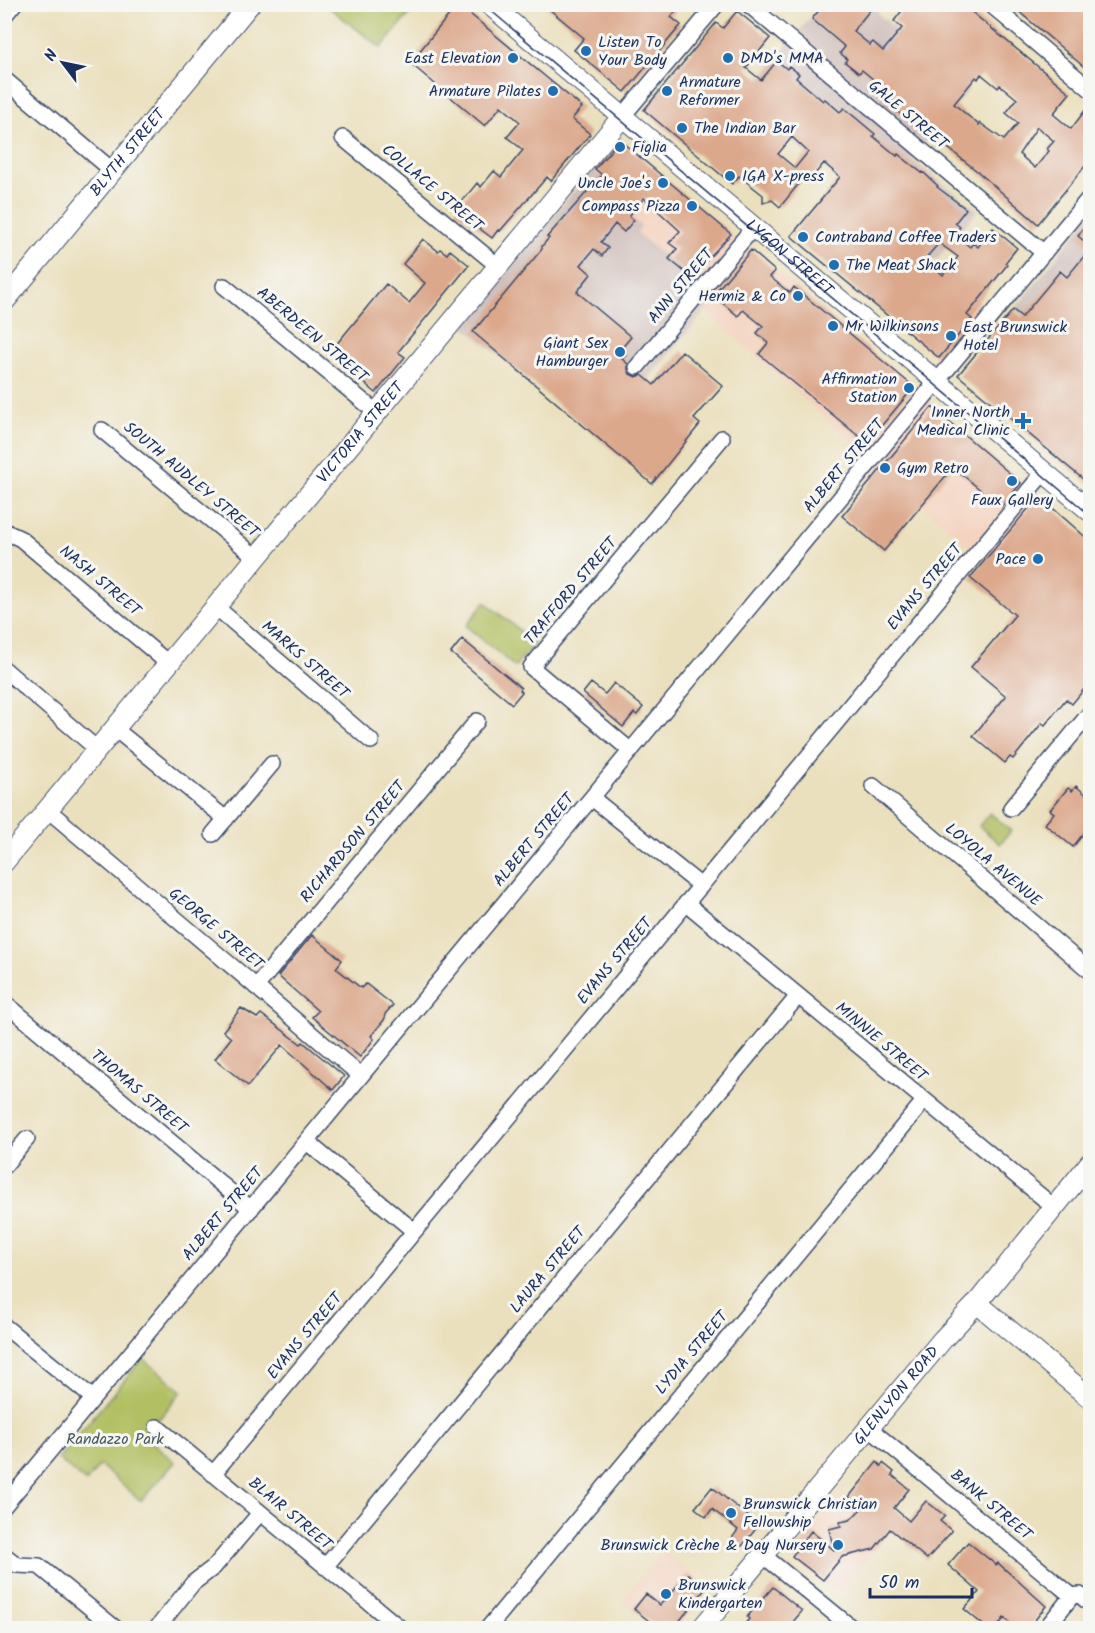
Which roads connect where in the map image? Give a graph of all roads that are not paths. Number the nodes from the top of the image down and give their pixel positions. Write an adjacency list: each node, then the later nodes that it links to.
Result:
1 (14, 4): 7 (street)
2 (250, 4): 12 (street, BLYTH STREET)
3 (489, 4): 10 (street, LYGON STREET)
4 (717, 4): 10 (street, VICTORIA STREET)
5 (748, 4): 15 (street, GALE STREET)
6 (990, 4): 9 (street)
7 (4, 16)
8 (4, 79): 12 (street)
9 (1090, 89)
10 (622, 117): 14 (street, LYGON STREET); 16 (street, VICTORIA STREET)
11 (343, 138): 16 (street, COLLACE STREET)
12 (113, 171): 18 (street, BLYTH STREET)
13 (1090, 197): 15 (street, ALBERT STREET)
14 (753, 228): 19 (street, ANN STREET); 20 (street, LYGON STREET)
15 (1044, 253): 20 (street, ALBERT STREET)
16 (498, 266): 21 (street, VICTORIA STREET)
17 (224, 286): 21 (street, ABERDEEN STREET)
18 (6, 298)
19 (637, 367)
20 (937, 382): 24 (street, LYGON STREET); 36 (street, ALBERT STREET)
21 (376, 412): 27 (street, VICTORIA STREET)
22 (102, 430): 27 (street, SOUTH AUDLEY STREET)
23 (723, 438): 36 (street, TRAFFORD STREET)
24 (1044, 472): 25 (street, LYGON STREET); 45 (street, EVANS STREET)
25 (1090, 511)
26 (4, 531): 29 (street, NASH STREET)
27 (257, 558): 28 (street, VICTORIA STREET)
28 (216, 607): 29 (street, VICTORIA STREET); 34 (street, MARKS STREET)
29 (169, 664): 33 (street, VICTORIA STREET)
30 (4, 669): 35 (street)
31 (1090, 713): 40 (street)
32 (477, 721): 48 (street, RICHARDSON STREET)
33 (115, 729): 35 (street, VICTORIA STREET); 42 (street)
34 (371, 741)
35 (98, 750): 41 (street, VICTORIA STREET)
36 (631, 751): 39 (street, ALBERT STREET)
37 (272, 764): 42 (street)
38 (873, 786): 47 (street, LOYOLA AVENUE)
39 (592, 798): 45 (street); 51 (street, ALBERT STREET)
40 (1011, 808)
41 (48, 810): 44 (street, VICTORIA STREET); 48 (street, GEORGE STREET)
42 (226, 819): 43 (street)
43 (213, 834)
44 (4, 862)
45 (701, 886): 46 (street, EVANS STREET)
46 (686, 903): 49 (street, MINNIE STREET); 59 (street, EVANS STREET)
47 (1090, 971)
48 (256, 987): 51 (street, GEORGE STREET)
49 (798, 996): 52 (street, MINNIE STREET); 71 (street, LAURA STREET)
50 (4, 1002): 58 (street, THOMAS STREET)
51 (361, 1076): 54 (street, ALBERT STREET)
52 (924, 1101): 57 (street, MINNIE STREET); 77 (street, LYDIA STREET)
53 (27, 1139): 55 (street)
54 (307, 1142): 58 (street, ALBERT STREET); 59 (street)
55 (4, 1166)
56 (1087, 1176): 57 (street, GLENLYON ROAD)
57 (1054, 1207): 60 (street, GLENLYON ROAD)
58 (251, 1209): 62 (street, ALBERT STREET)
59 (414, 1231): 66 (street, EVANS STREET)
60 (976, 1303): 63 (street); 65 (street, GLENLYON ROAD)
61 (4, 1326): 62 (street)
62 (93, 1398): 67 (street, ALBERT STREET)
63 (1090, 1398)
64 (157, 1427): 66 (street, BLAIR STREET)
65 (870, 1429): 70 (street, GLENLYON ROAD); 72 (street, BANK STREET)
66 (213, 1474): 68 (street, BLAIR STREET)
67 (4, 1506)
68 (260, 1513): 71 (street, BLAIR STREET); 75 (street)
69 (4, 1555): 74 (street)
70 (764, 1556): 78 (street, GLENLYON ROAD); 79 (street)
71 (325, 1567): 76 (street, BLAIR STREET)
72 (1072, 1596): 73 (street, BANK STREET); 80 (street)
73 (1090, 1604)
74 (115, 1629)
75 (157, 1629)
76 (400, 1629)
77 (488, 1629)
78 (702, 1629)
79 (852, 1629)
80 (1046, 1629)

